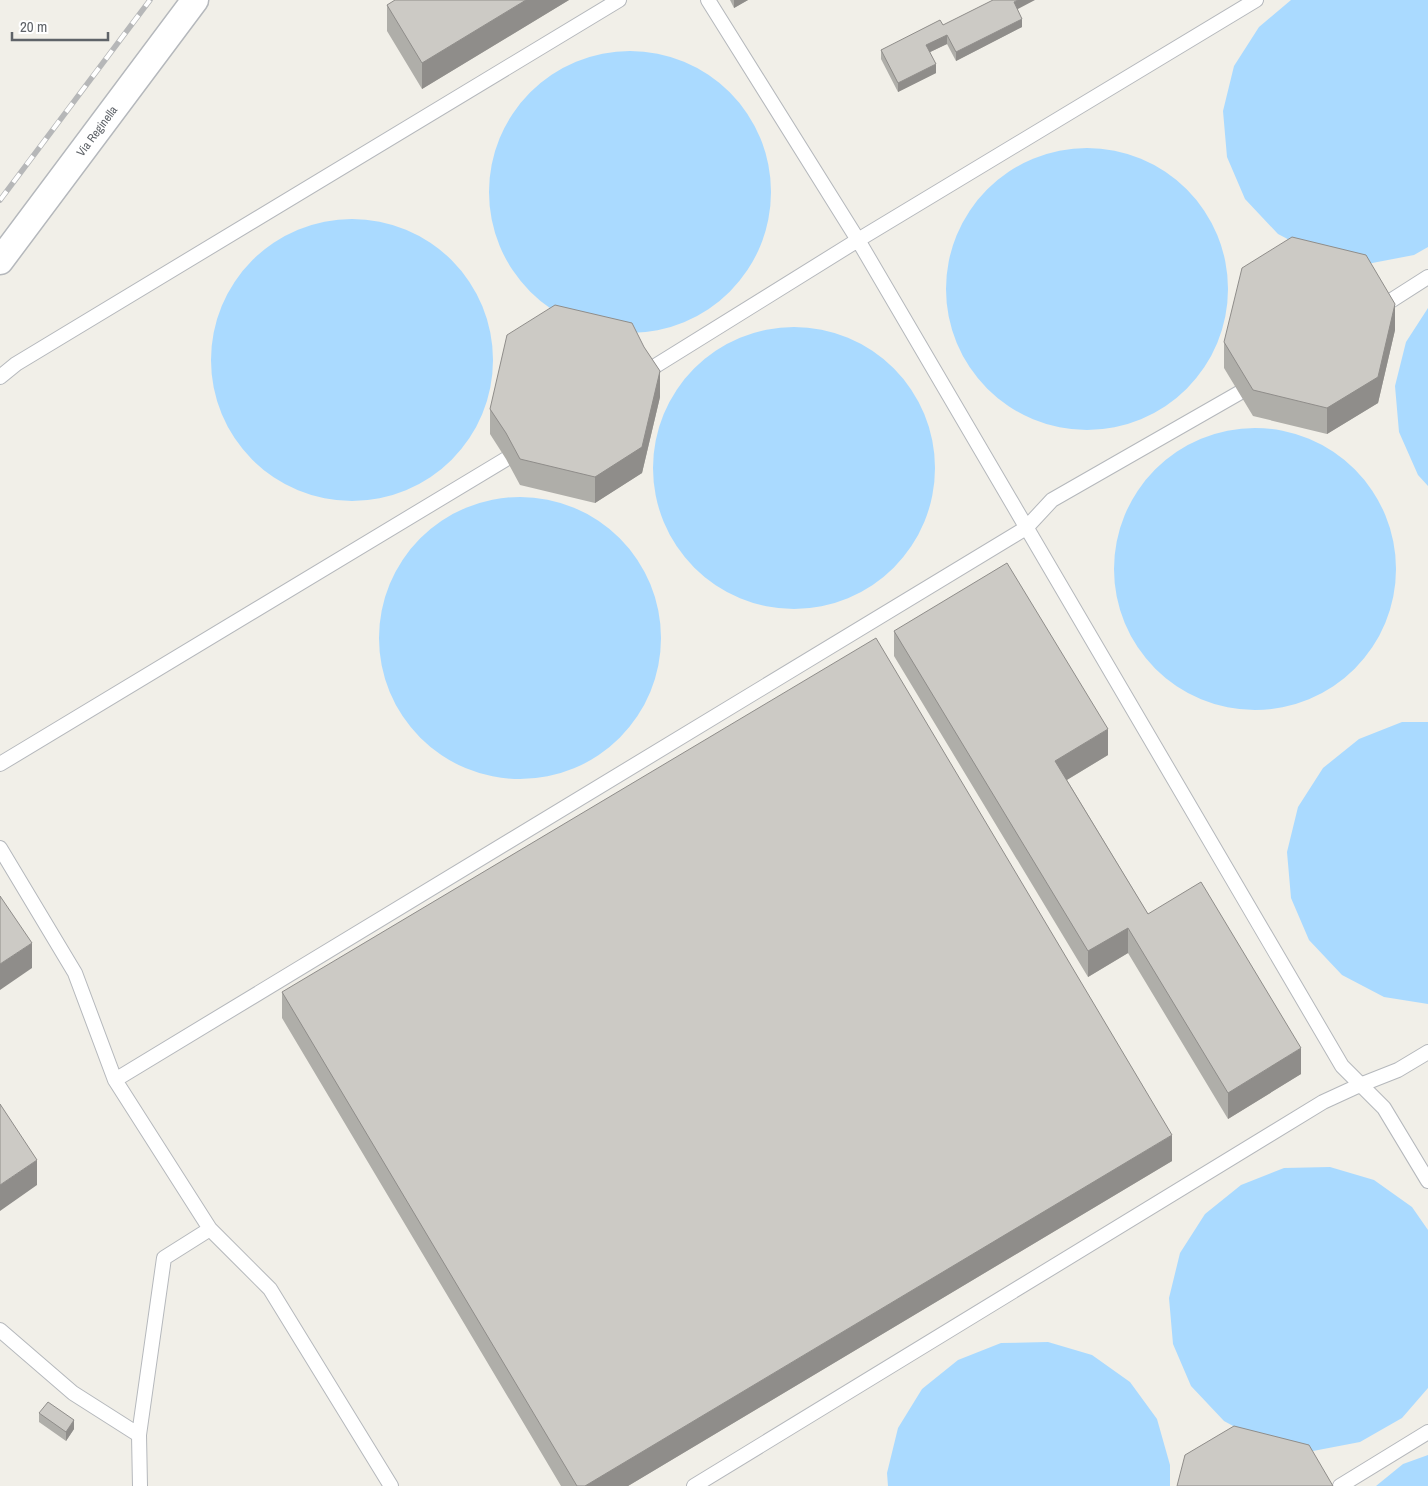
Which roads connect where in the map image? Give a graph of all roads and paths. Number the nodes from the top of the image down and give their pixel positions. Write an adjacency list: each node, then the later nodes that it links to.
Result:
1 (195, 0): 6 (street, Via Reginella)
2 (619, 0): 10 (lane)
3 (708, 0): 5 (lane)
4 (1256, 0): 5 (lane)
5 (858, 240): 9 (lane); 13 (lane)
6 (0, 261)
7 (1428, 277): 8 (lane)
8 (1381, 307)
9 (644, 373)
10 (0, 377)
11 (1239, 393): 13 (lane)
12 (506, 459): 14 (lane)
13 (1026, 528): 17 (lane); 18 (lane)
14 (0, 764)
15 (0, 848): 17 (lane)
16 (1428, 1052): 18 (lane)
17 (115, 1080): 20 (lane)
18 (1360, 1085): 19 (lane); 26 (lane)
19 (1428, 1182)
20 (210, 1229): 23 (lane); 25 (lane)
21 (0, 1330): 23 (lane)
22 (1428, 1432): 27 (lane)
23 (139, 1435): 24 (lane)
24 (140, 1486)
25 (391, 1486)
26 (694, 1486)
27 (1340, 1486)

